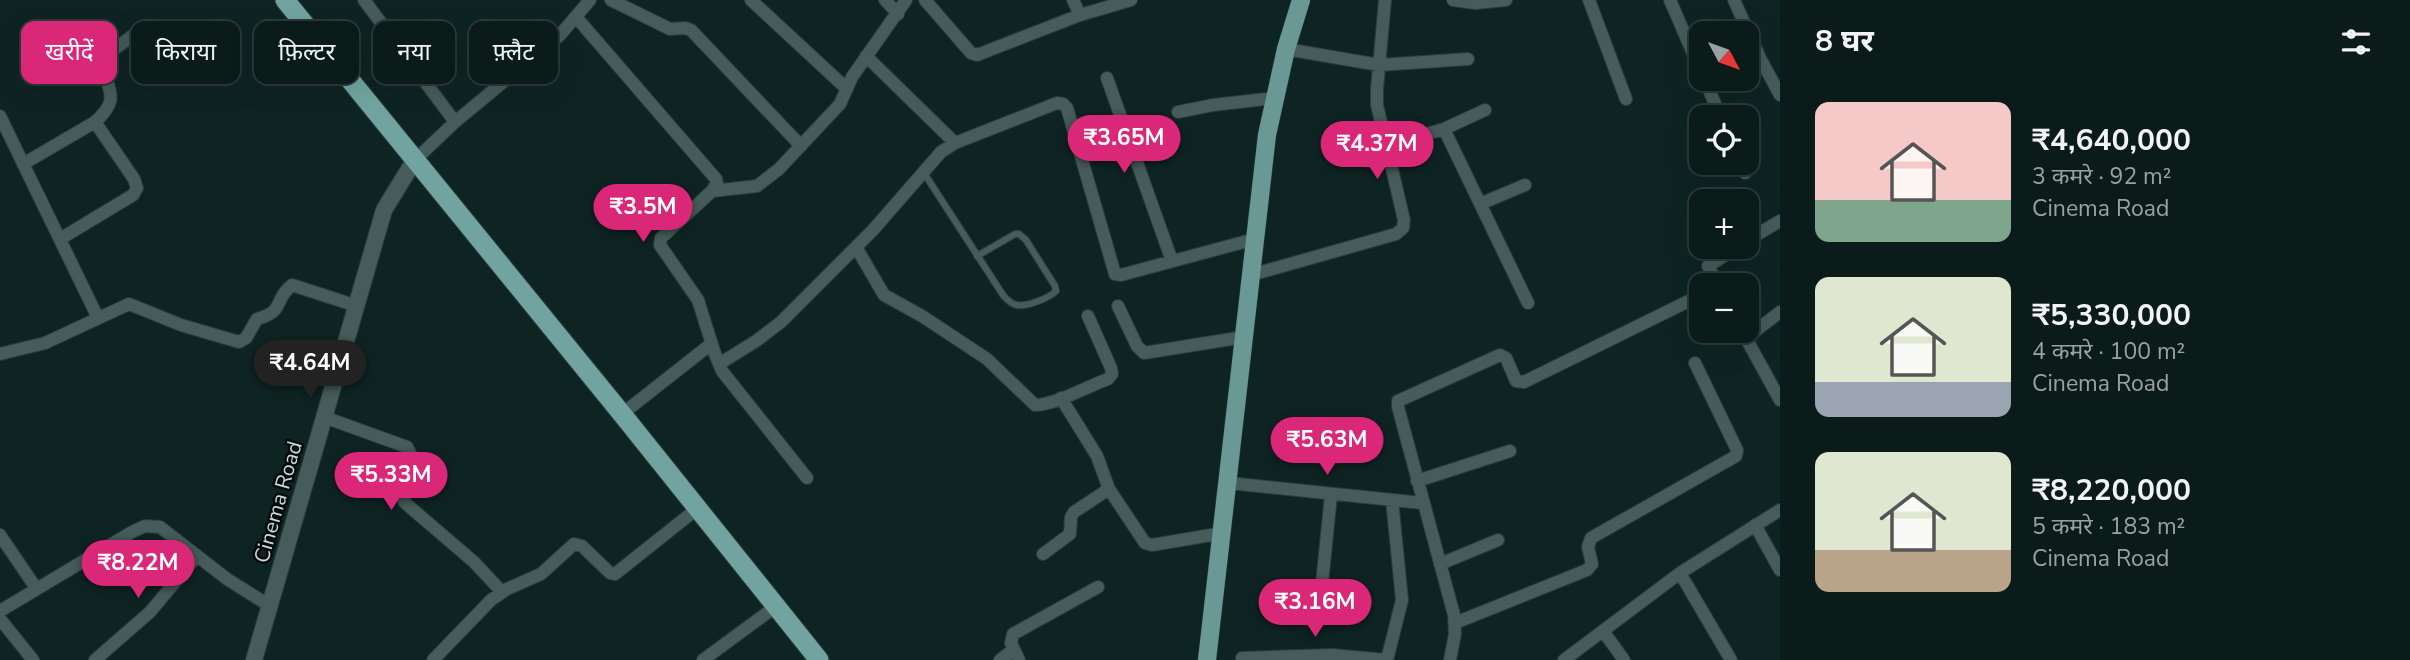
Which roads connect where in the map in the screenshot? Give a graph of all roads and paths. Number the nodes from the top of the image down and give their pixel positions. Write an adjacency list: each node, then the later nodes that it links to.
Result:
1 (285, 0): 41 (highway)
2 (364, 0): 36 (street)
3 (590, 0): 20 (street)
4 (611, 0): 39 (street)
5 (751, 0): 28 (street)
6 (885, 0): 18 (street)
7 (906, 0): 18 (street)
8 (925, 0): 19 (street)
9 (1073, 0): 19 (street)
10 (1131, 0): 19 (street)
11 (1301, 0): 23 (main road)
12 (1385, 0): 26 (street)
13 (1453, 0): 14 (street)
14 (1506, 0)
15 (1589, 0): 31 (street)
16 (1670, 0): 22 (street)
17 (1734, 0): 29 (street)
18 (898, 14): 24 (street)
19 (1080, 15)
20 (576, 17): 36 (street); 45 (street)
21 (131, 37): 35 (street)
22 (1689, 44)
23 (1286, 49): 26 (street); 30 (main road)
24 (866, 56): 28 (street); 38 (street)
25 (1468, 59): 26 (street)
26 (1378, 65): 40 (street)
27 (1107, 78): 54 (street)
28 (847, 89): 39 (street)
29 (1780, 95)
30 (1275, 98): 33 (street); 50 (main road)
31 (1626, 99)
32 (1485, 110): 37 (street)
33 (1178, 112)
34 (0, 116): 42 (street)
35 (95, 122): 42 (street); 49 (street)
36 (456, 122): 41 (street)
37 (1444, 129): 40 (street); 46 (street)
38 (956, 143): 43 (street); 54 (street)
39 (801, 146): 45 (street)
40 (1385, 146): 56 (street)
41 (414, 161): 59 (street, Cinema Road); 73 (highway)
42 (23, 164): 49 (street)
43 (923, 171): 51 (street); 52 (lane)
44 (1525, 185): 46 (street)
45 (712, 191): 67 (street)
46 (1480, 204): 58 (street)
47 (1780, 221): 48 (street)
48 (1759, 233)
49 (60, 239): 63 (street)
50 (1255, 239): 54 (street); 56 (main road)
51 (856, 247): 70 (street); 71 (street)
52 (978, 256): 52 (lane)
53 (1719, 259): 55 (street)
54 (1172, 261)
55 (1712, 273)
56 (1251, 275): 65 (main road)
57 (1689, 301): 77 (street)
58 (1528, 303)
59 (357, 306): 63 (street); 74 (street, Cinema Road)
60 (1118, 306): 65 (street)
61 (1780, 312): 64 (street)
62 (1088, 316): 71 (street)
63 (98, 318): 68 (street)
64 (1759, 325)
65 (1244, 337): 78 (main road)
66 (1749, 343): 72 (street)
67 (711, 344): 70 (street); 73 (street)
68 (0, 355)
69 (1695, 363): 102 (street)
70 (719, 364): 76 (street)
71 (1061, 398): 79 (street)
72 (1780, 400)
73 (622, 414): 83 (highway)
74 (324, 417): 96 (street); 98 (street, Cinema Road)
75 (1510, 452): 77 (street)
76 (807, 478)
77 (1417, 481): 82 (street)
78 (1229, 484): 80 (street); 86 (main road)
79 (1109, 489): 86 (street); 89 (street)
80 (1331, 495): 81 (street); 97 (street)
81 (1392, 500): 82 (street); 114 (street)
82 (1422, 503): 91 (street)
83 (698, 508): 96 (street); 99 (highway)
84 (1780, 510): 85 (street)
85 (1755, 525): 92 (street); 93 (street)
86 (1223, 533): 113 (main road)
87 (0, 536): 95 (street)
88 (1498, 540): 91 (street)
89 (1043, 554)
90 (197, 556): 95 (street); 98 (street); 107 (street)
91 (1440, 564): 102 (street)
92 (1780, 570)
93 (1680, 573): 103 (street); 118 (street)
94 (1098, 587): 104 (street)
95 (36, 588): 100 (street)
96 (502, 592): 109 (street)
97 (1321, 593)
98 (270, 606): 108 (street, Cinema Road)
99 (775, 607): 110 (street); 111 (highway)
100 (0, 611)
101 (0, 619): 106 (street)
102 (1455, 623): 115 (street)
103 (1603, 631): 116 (street); 117 (street)
104 (1016, 655): 112 (street)
105 (1242, 658): 114 (street)
106 (33, 660)
107 (95, 660)
108 (254, 660)
109 (432, 660)
110 (704, 660)
111 (819, 660)
112 (1000, 660)
113 (1207, 660)
114 (1387, 660)
115 (1450, 660)
116 (1564, 660)
117 (1624, 660)
118 (1731, 660)

